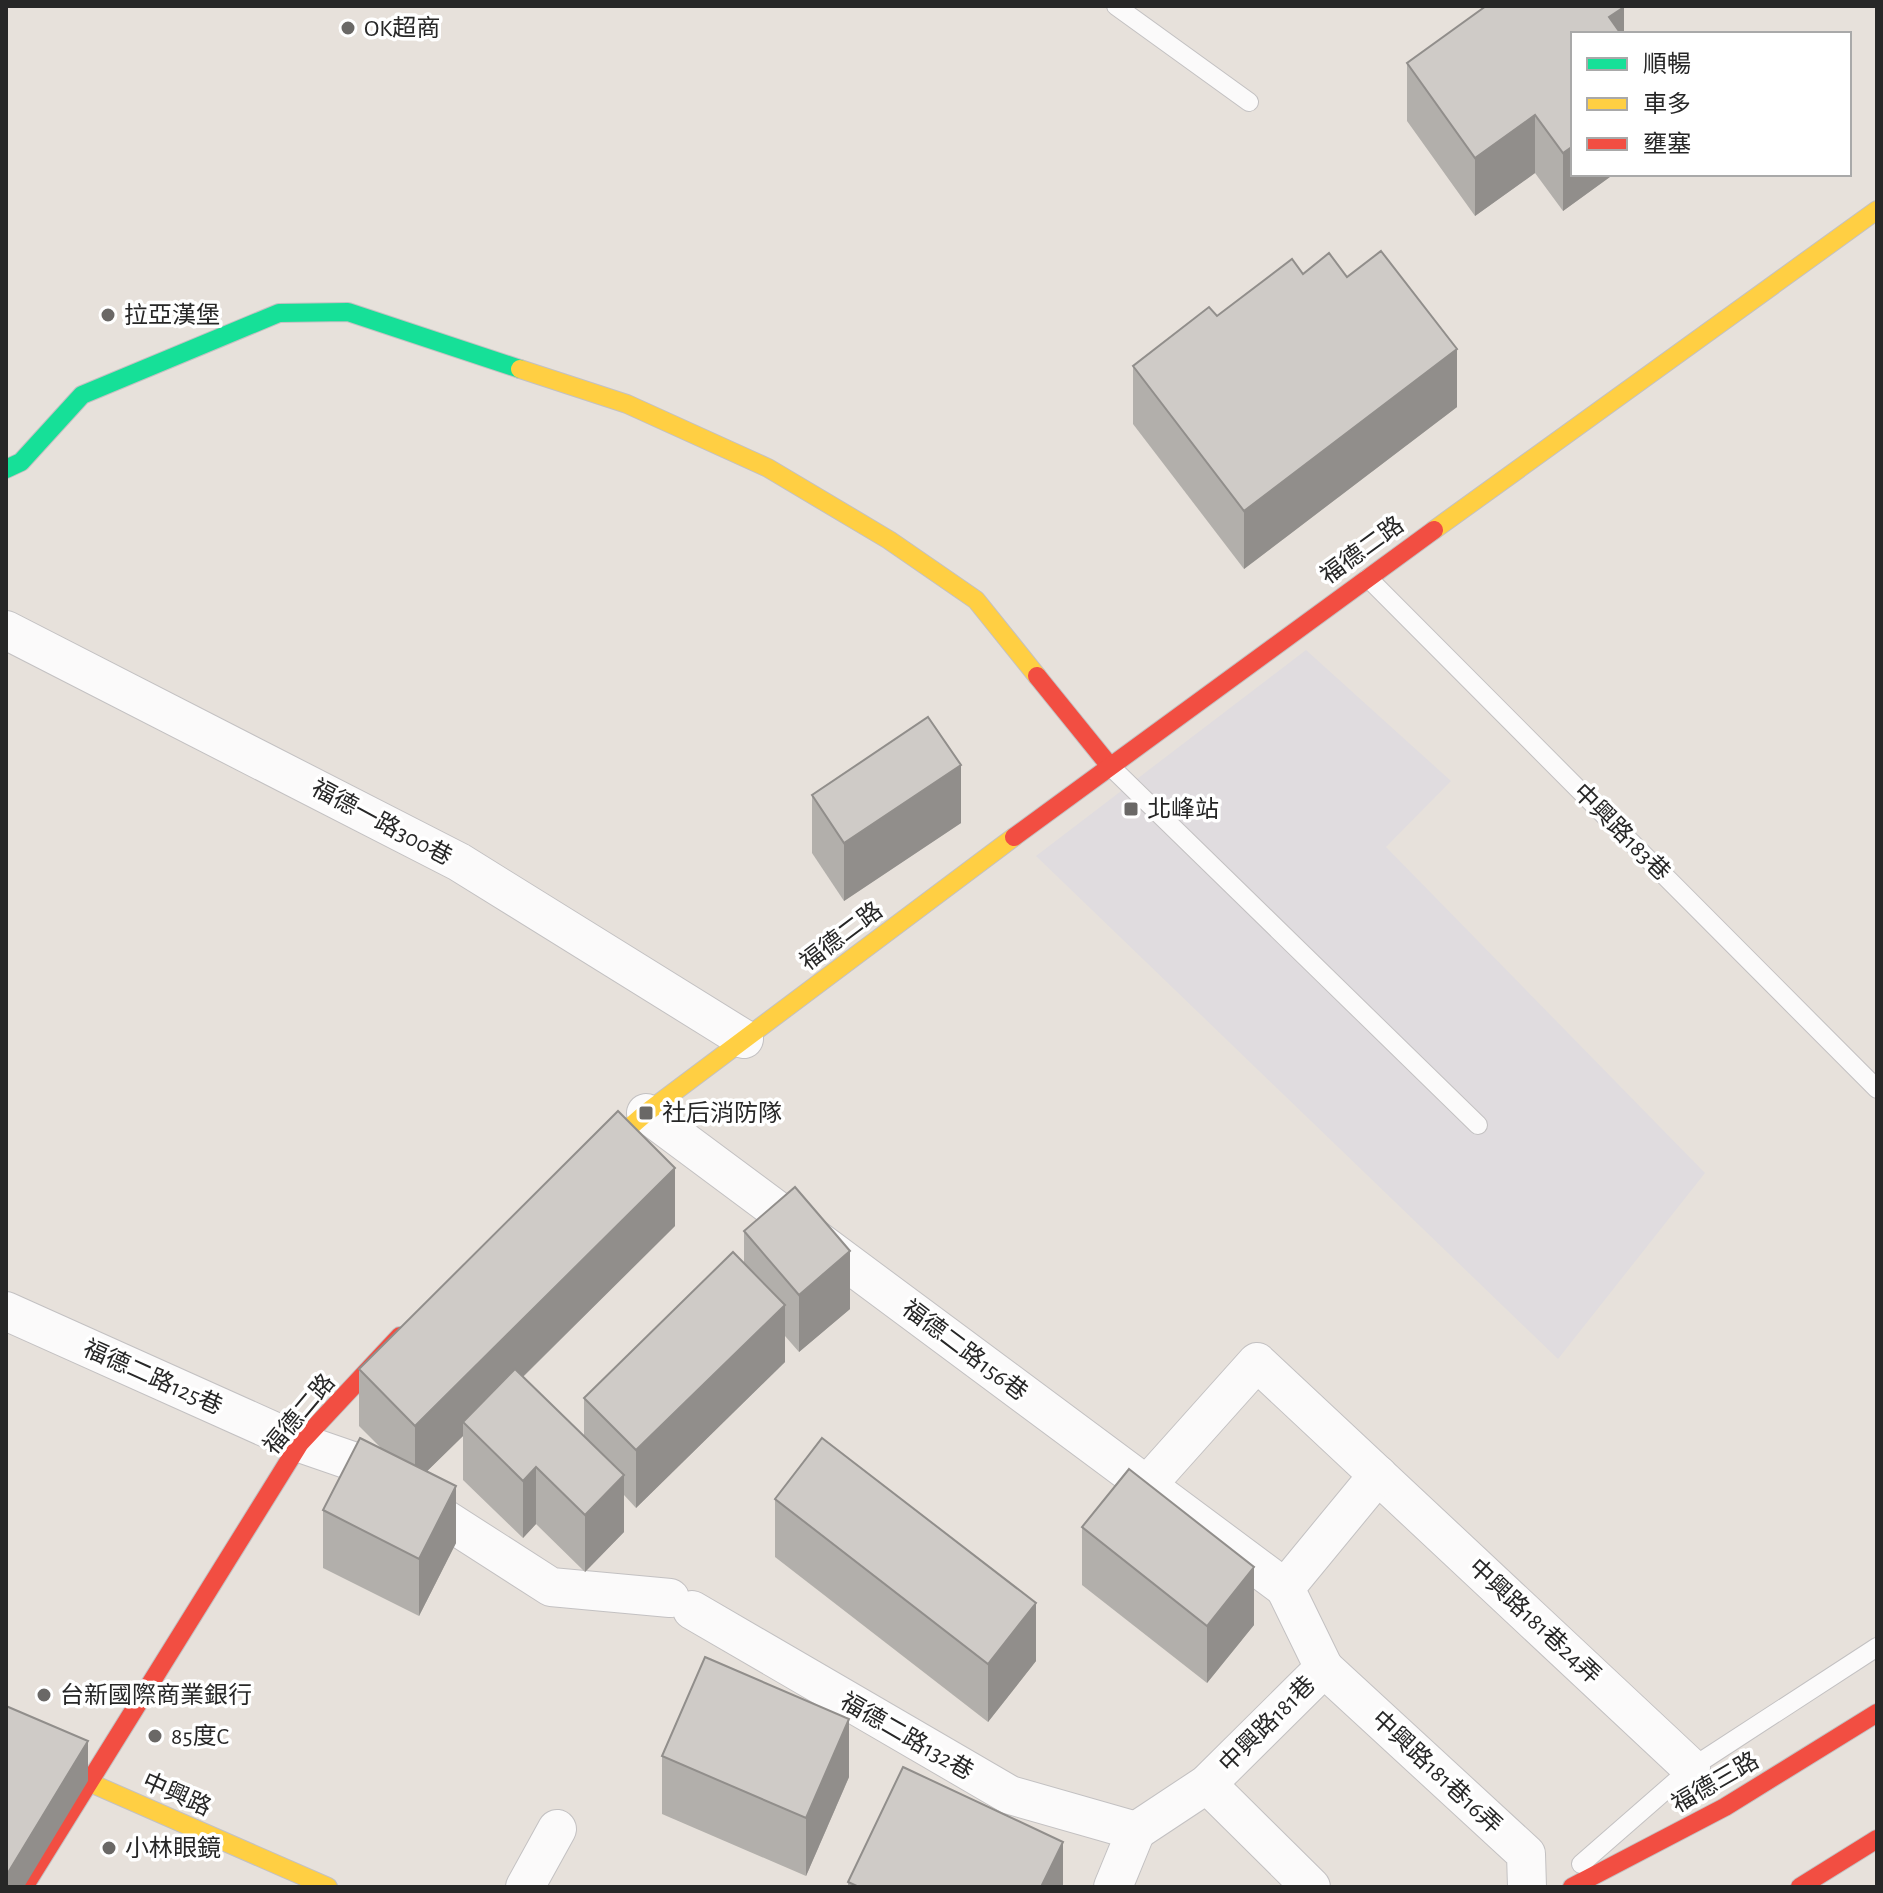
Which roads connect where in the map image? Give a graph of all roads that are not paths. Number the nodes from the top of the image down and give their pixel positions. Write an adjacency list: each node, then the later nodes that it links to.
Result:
1 (1116, 6): 2 (lane)
2 (1249, 102)
3 (1877, 210): 5 (main road, 福德二路)
4 (6, 469): 7 (main road)
5 (1366, 576): 7 (main road, 福德二路); 9 (lane, 中興路183巷)
6 (6, 630): 8 (street, 福德一路300巷)
7 (1109, 765): 8 (main road, 福德二路); 11 (lane)
8 (744, 1039): 10 (main road, 福德二路)
9 (1877, 1089)
10 (646, 1113): 12 (main road, 福德二路); 17 (street, 福德二路156巷)
11 (1478, 1125)
12 (574, 1175)
13 (6, 1311): 15 (street, 福德二路125巷)
14 (413, 1322): 15 (main road, 福德二路)
15 (300, 1443): 24 (main road, 福德二路); 27 (street, 福德二路132巷)
16 (1378, 1475): 17 (street, 中興路181巷24弄); 18 (street); 23 (street, 中興路181巷24弄)
17 (1147, 1485): 18 (street, 福德二路156巷)
18 (1285, 1588): 20 (street, 中興路181巷)
19 (1877, 1647): 23 (lane)
20 (1324, 1668): 25 (street, 中興路181巷); 34 (street, 中興路181巷16弄)
21 (1877, 1713): 36 (main road, 福德三路)
22 (6, 1746): 24 (main road, 中興路)
23 (1691, 1768): 35 (lane)
24 (88, 1781): 29 (main road, 福德二路); 30 (main road, 中興路)
25 (1207, 1784): 27 (street, 中興路181巷); 33 (street)
26 (557, 1829): 31 (street)
27 (1136, 1831): 32 (street)
28 (1877, 1839): 37 (main road)
29 (24, 1887)
30 (328, 1887)
31 (525, 1887)
32 (1113, 1887)
33 (1311, 1887)
34 (1527, 1887)
35 (1555, 1887)
36 (1572, 1887)
37 (1800, 1887)

